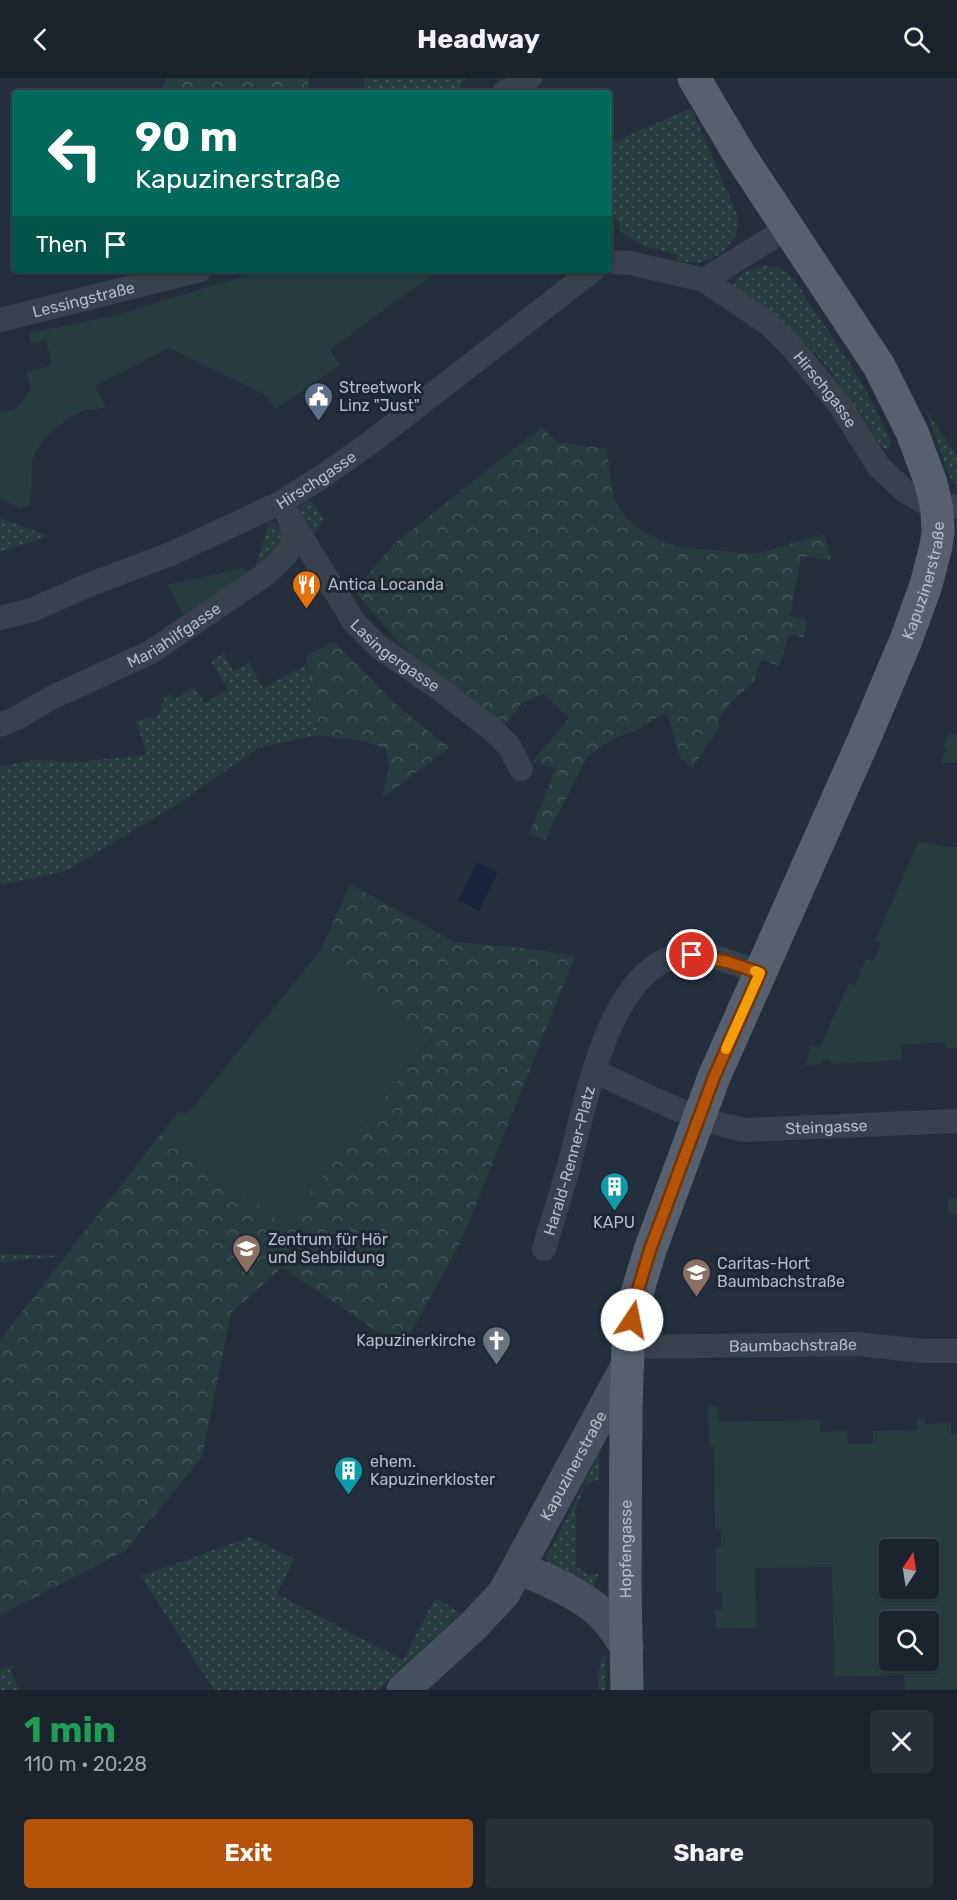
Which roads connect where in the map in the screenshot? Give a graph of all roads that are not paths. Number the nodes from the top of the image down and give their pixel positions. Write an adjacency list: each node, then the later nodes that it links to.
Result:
1 (694, 78): 4 (main road, Kapuzinerstraße)
2 (519, 83): 3 (street)
3 (535, 90)
4 (788, 228): 8 (street); 10 (main road, Kapuzinerstraße)
5 (612, 262): 8 (street, Hirschgasse)
6 (188, 273): 9 (street, Lessingstraße)
7 (589, 273): 11 (street, Hirschgasse)
8 (704, 280): 10 (street, Hirschgasse)
9 (0, 320)
10 (947, 508): 15 (main road, Kapuzinerstraße)
11 (287, 512): 12 (street, Hirschgasse); 13 (street, Mariahilfgasse); 14 (street, Lasingergasse)
12 (0, 618)
13 (0, 724)
14 (521, 769)
15 (760, 973): 16 (street); 17 (main road, Kapuzinerstraße)
16 (594, 1071): 17 (street); 19 (street, Harald-Renner-Platz)
17 (699, 1117): 18 (street, Steingasse); 21 (main road, Kapuzinerstraße)
18 (957, 1121)
19 (544, 1249)
20 (957, 1351): 21 (street, Baumbachstraße)
21 (628, 1356): 22 (main road, Kapuzinerstraße); 23 (street, Kapuzinerstraße)
22 (626, 1407): 24 (main road, Hopfengasse)
23 (518, 1567): 24 (street); 25 (street, Kapuzinerstraße)
24 (627, 1647): 26 (main road, Hopfengasse)
25 (404, 1690)
26 (627, 1690)

